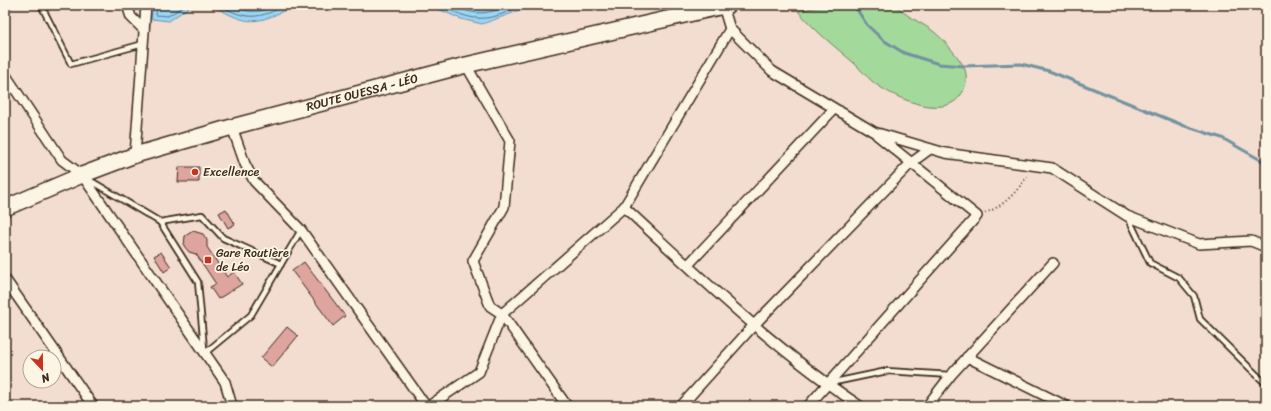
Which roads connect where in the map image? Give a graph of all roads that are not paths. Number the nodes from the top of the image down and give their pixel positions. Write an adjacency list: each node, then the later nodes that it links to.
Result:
1 (41, 5): 7 (lane)
2 (127, 5): 6 (street)
3 (146, 5): 6 (street)
4 (726, 6): 5 (street); 8 (main road, ROUTE OUESSA - LÉO)
5 (730, 29): 10 (street); 17 (street)
6 (144, 30): 7 (street)
7 (143, 44): 14 (street)
8 (466, 65): 11 (main road, ROUTE OUESSA - LÉO); 27 (street)
9 (5, 74): 16 (street)
10 (834, 108): 12 (street); 25 (street)
11 (232, 127): 14 (main road, ROUTE OUESSA - LÉO); 21 (street)
12 (874, 132): 13 (street); 15 (street)
13 (930, 149): 15 (street); 19 (street)
14 (135, 155): 16 (main road, ROUTE OUESSA - LÉO)
15 (911, 162): 28 (street); 32 (street)
16 (82, 175): 18 (main road, ROUTE OUESSA - LÉO); 20 (lane); 29 (street)
17 (624, 207): 25 (street); 27 (street)
18 (5, 208)
19 (1127, 216): 22 (street); 33 (lane)
20 (160, 222): 24 (lane); 29 (lane)
21 (301, 230): 24 (lane); 36 (street)
22 (1266, 247)
23 (1053, 263): 30 (street)
24 (281, 264): 29 (lane)
25 (688, 265): 28 (street)
26 (5, 279): 34 (street)
27 (502, 314): 36 (street); 37 (street)
28 (753, 326): 32 (street); 38 (street)
29 (205, 353): 35 (street)
30 (968, 357): 31 (street); 42 (street)
31 (951, 376): 32 (lane); 41 (street)
32 (827, 384): 39 (street); 40 (street)
33 (1266, 384)
34 (92, 406)
35 (232, 406)
36 (428, 406)
37 (567, 406)
38 (681, 406)
39 (808, 406)
40 (860, 406)
41 (927, 406)
42 (1066, 406)

